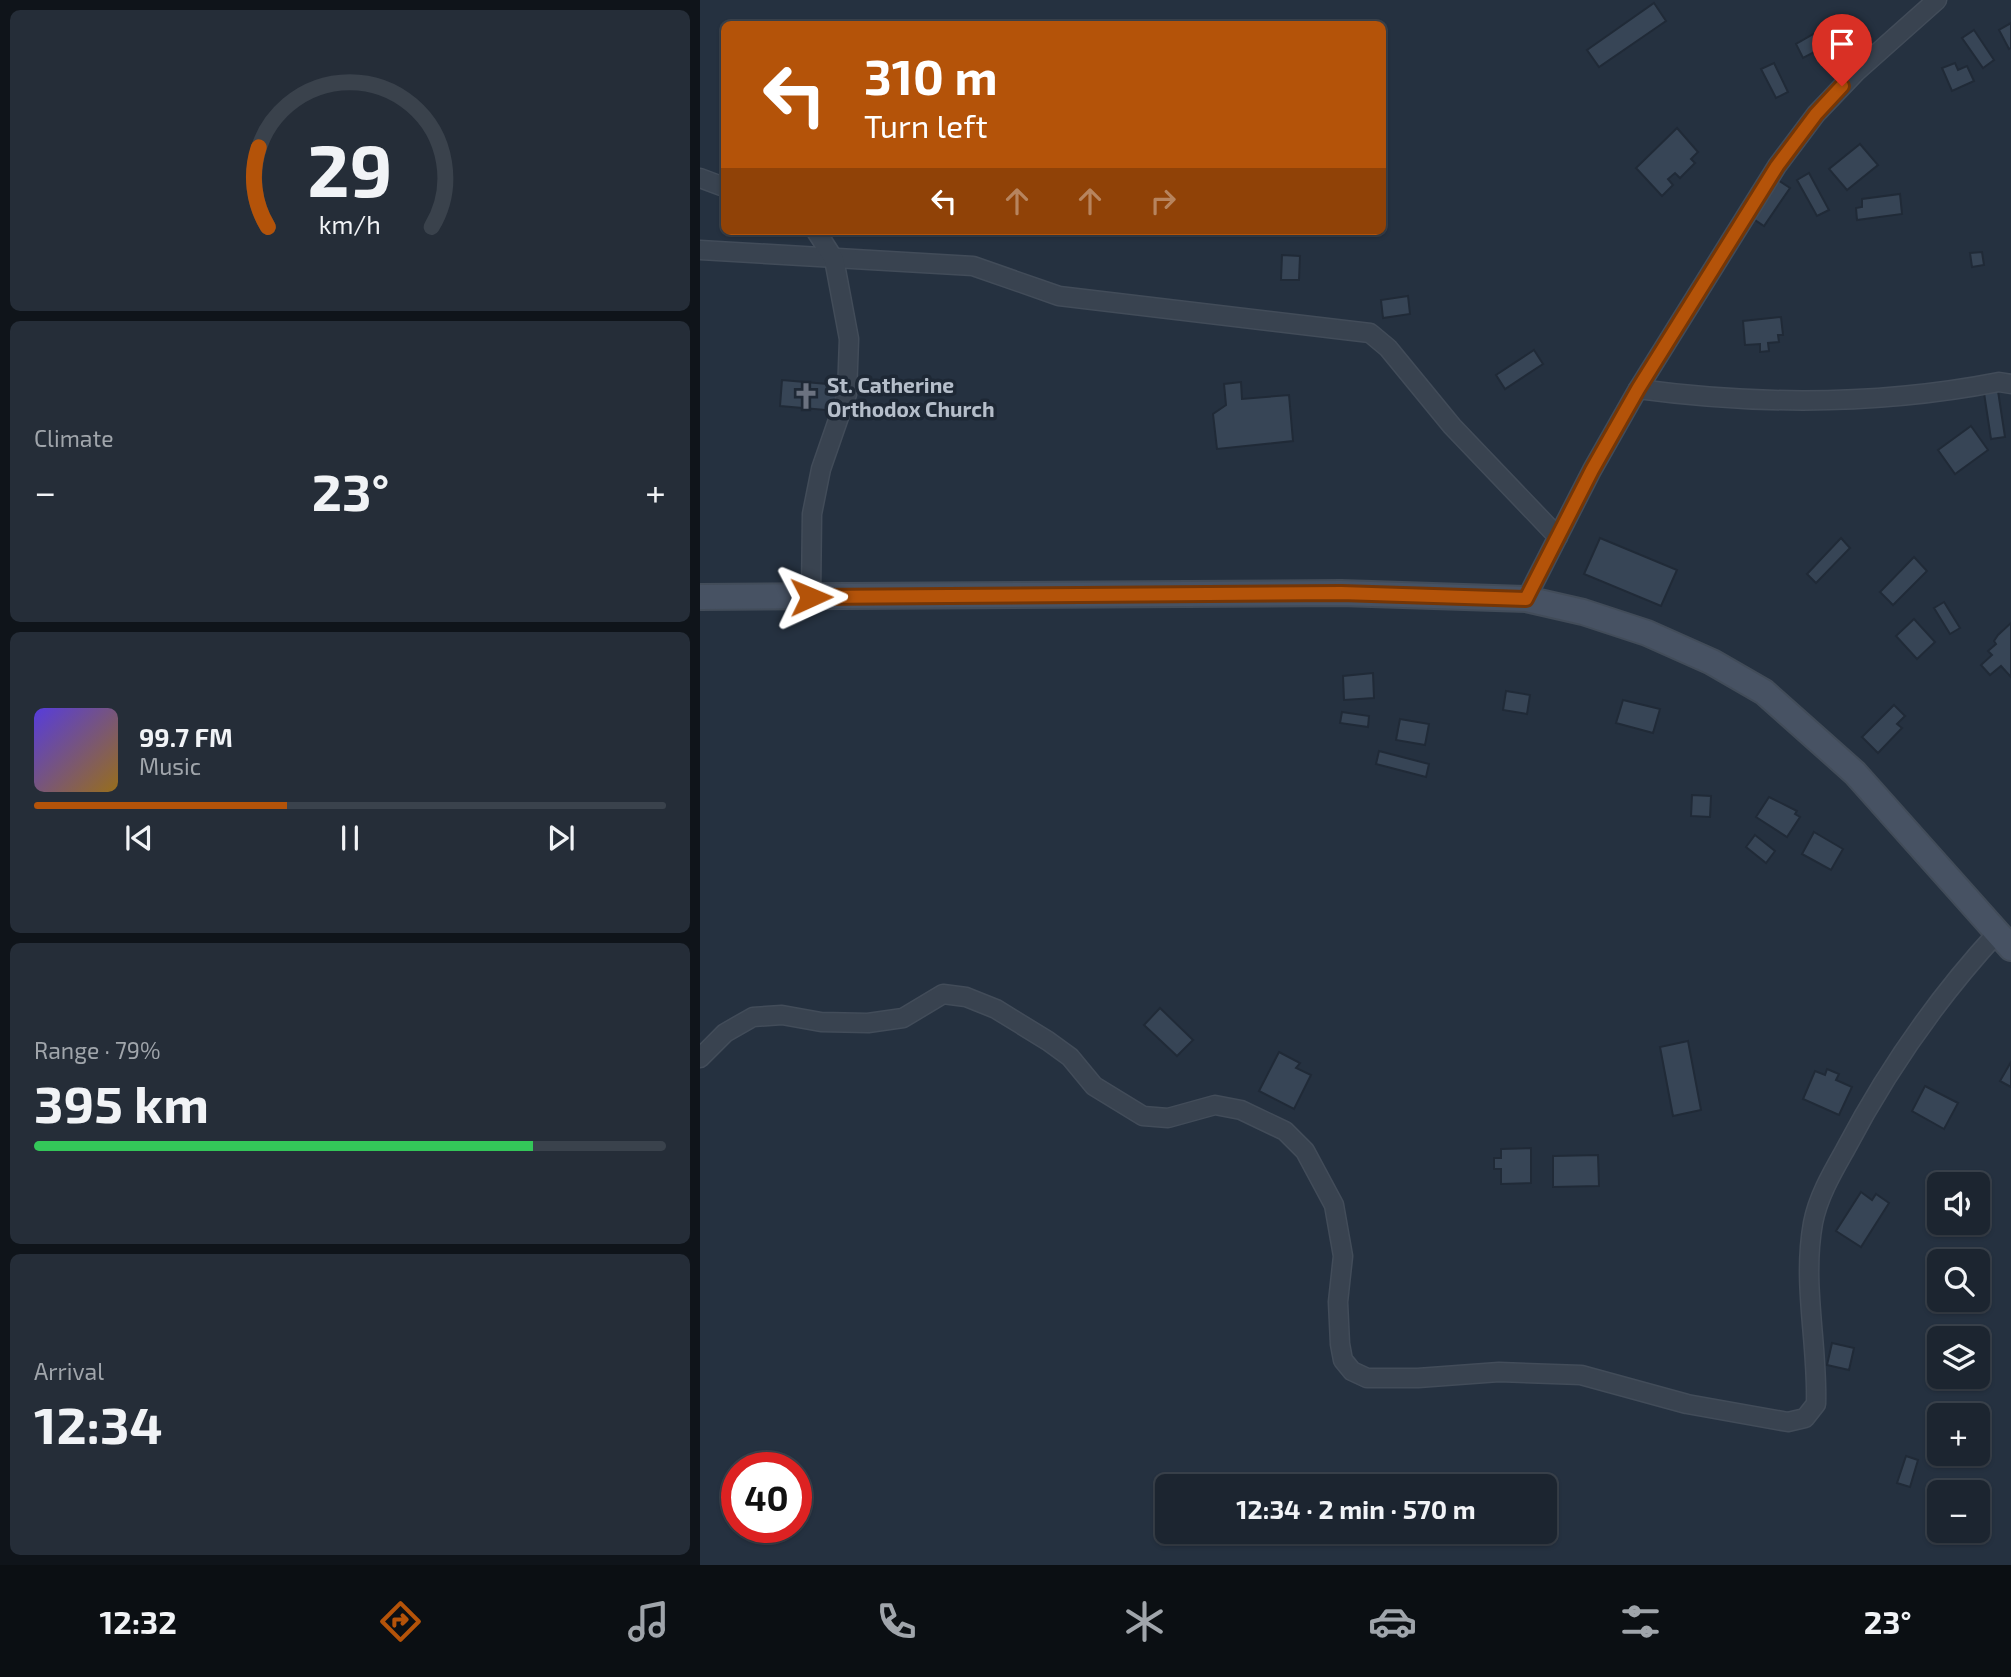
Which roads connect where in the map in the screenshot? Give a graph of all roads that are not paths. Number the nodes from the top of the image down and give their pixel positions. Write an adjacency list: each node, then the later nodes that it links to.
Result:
1 (1937, 0): 8 (street)
2 (700, 178): 3 (street)
3 (721, 186)
4 (819, 235): 6 (street)
5 (700, 250): 6 (street)
6 (834, 259): 9 (street); 11 (street)
7 (2011, 384): 8 (street)
8 (1638, 389): 9 (street)
9 (1558, 537): 12 (street)
10 (700, 597): 11 (street)
11 (811, 597): 12 (street)
12 (1526, 599): 13 (street)
13 (2004, 940): 14 (street)
14 (700, 1058)

